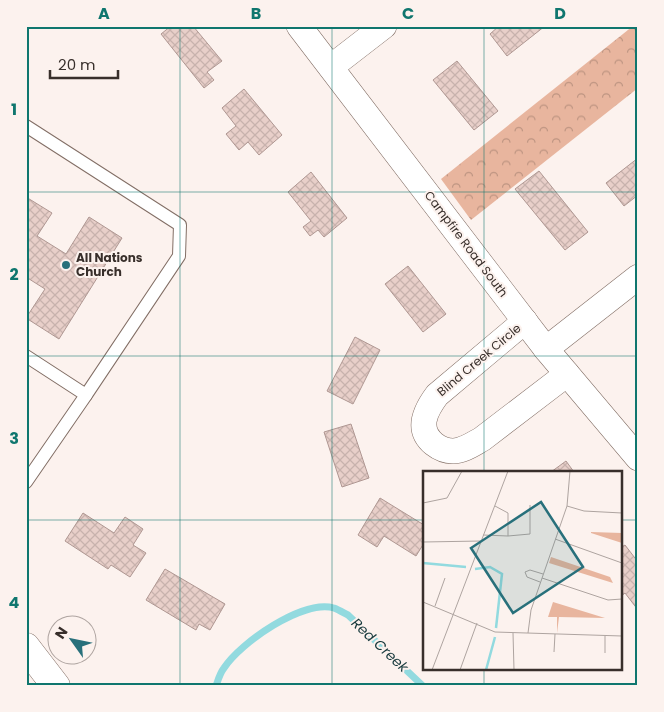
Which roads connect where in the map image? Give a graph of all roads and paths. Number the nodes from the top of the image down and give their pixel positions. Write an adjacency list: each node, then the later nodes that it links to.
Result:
1 (299, 26): 3 (street, Campfire Road South)
2 (384, 26): 3 (street)
3 (332, 67): 6 (street, Campfire Road South)
4 (26, 126): 10 (lane)
5 (638, 277): 7 (street)
6 (526, 321): 7 (street, Campfire Road South); 9 (street, Blind Creek Circle)
7 (546, 348): 9 (street, Campfire Road South)
8 (26, 356): 10 (lane)
9 (567, 374): 11 (street, Campfire Road South)
10 (86, 395): 12 (lane)
11 (638, 458)
12 (26, 482)
13 (26, 647): 14 (street)
14 (56, 686)

